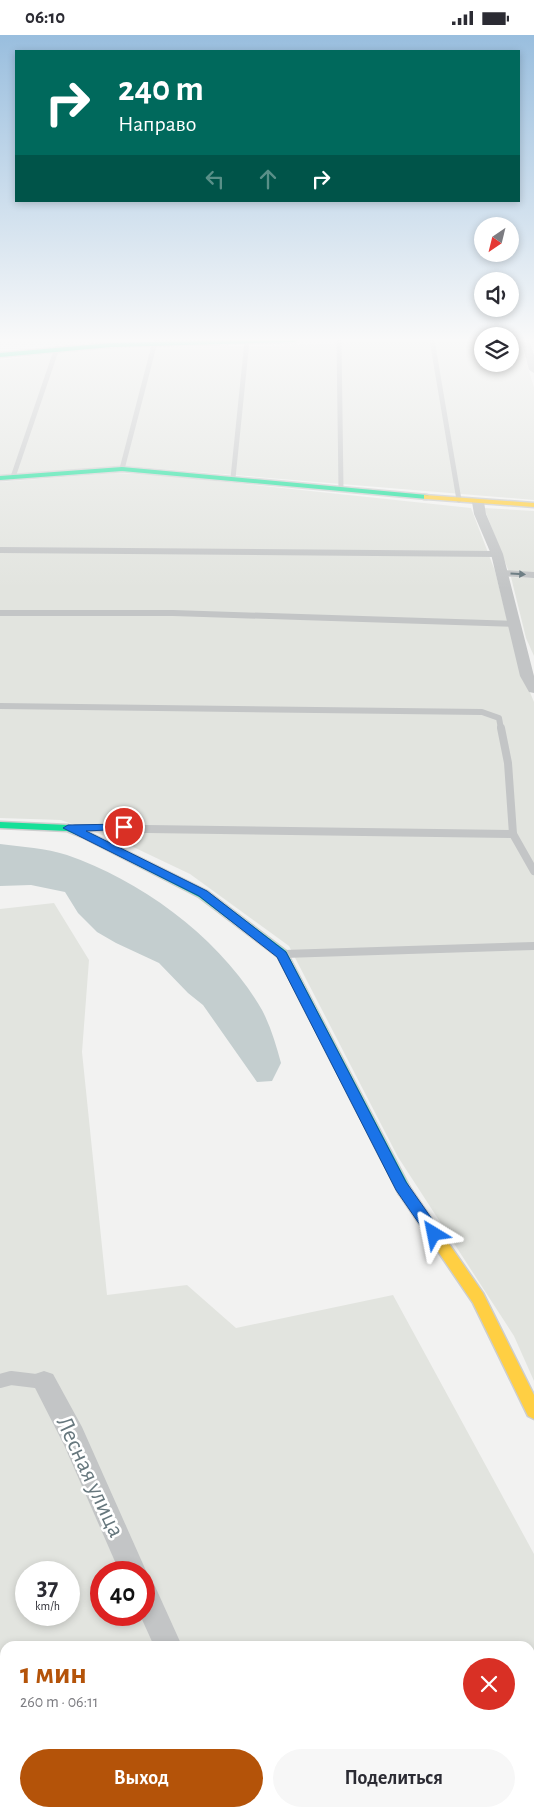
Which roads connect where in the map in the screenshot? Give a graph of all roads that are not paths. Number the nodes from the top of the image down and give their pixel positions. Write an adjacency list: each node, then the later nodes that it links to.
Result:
1 (31, 423): 7 (lane)
2 (134, 423): 6 (lane)
3 (239, 423): 9 (lane)
4 (340, 423): 10 (lane)
5 (446, 423): 11 (lane)
6 (122, 469): 7 (street); 9 (street)
7 (12, 477): 8 (street)
8 (0, 478)
9 (233, 478): 10 (street)
10 (341, 489): 11 (street)
11 (459, 500): 12 (street)
12 (478, 502): 13 (street); 15 (street)
13 (534, 505)
14 (0, 551): 15 (lane)
15 (498, 554): 16 (street)
16 (502, 573): 17 (lane, one-way to 17); 19 (street)
17 (534, 575)
18 (0, 613): 19 (lane)
19 (516, 624): 20 (street)
20 (531, 676): 21 (street)
21 (534, 689)
22 (0, 705): 25 (lane)
23 (0, 825): 24 (street)
24 (68, 828): 25 (lane); 28 (street)
25 (513, 834): 26 (lane)
26 (534, 871)
27 (534, 946): 28 (lane)
28 (282, 955): 31 (street)
29 (0, 1381): 30 (lane)
30 (44, 1382): 32 (street, Лесная улица)
31 (534, 1411)
32 (129, 1561)
33 (155, 1618): 34 (street)
34 (166, 1641)

